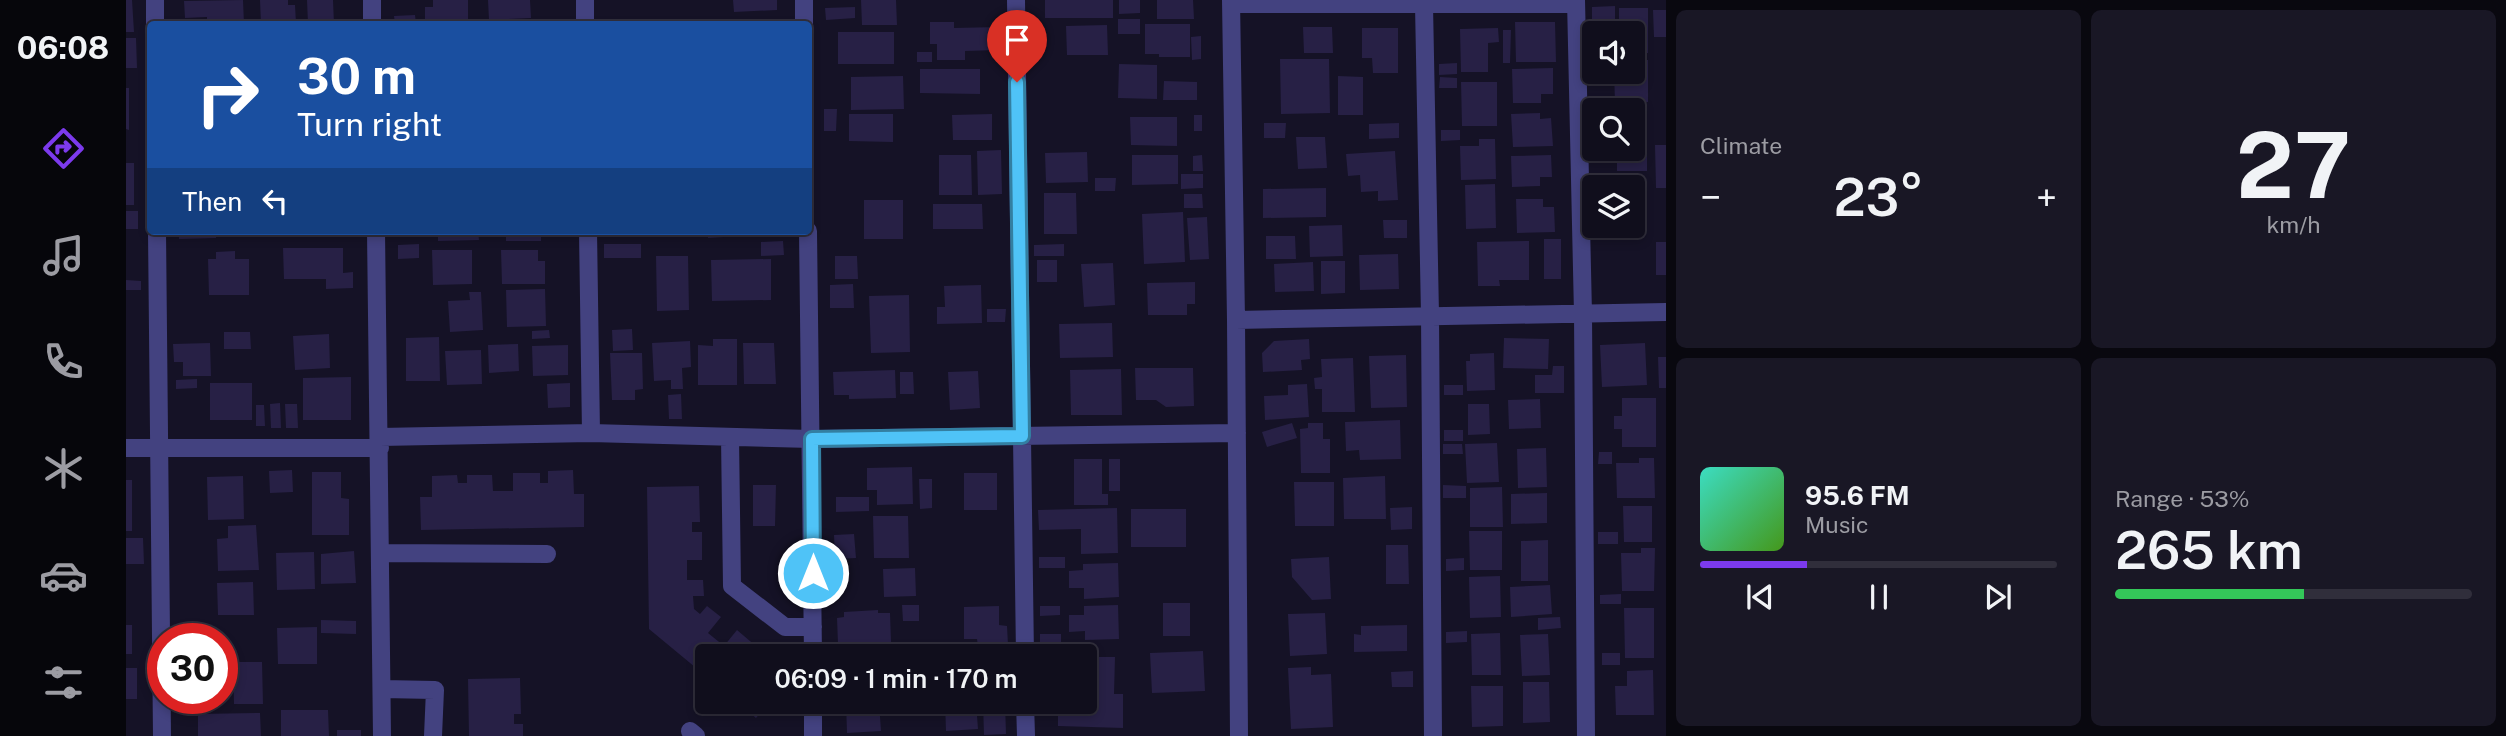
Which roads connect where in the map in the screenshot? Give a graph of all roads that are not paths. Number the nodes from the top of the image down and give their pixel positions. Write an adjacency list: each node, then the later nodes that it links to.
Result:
1 (155, 0): 9 (street)
2 (372, 0): 10 (street)
3 (585, 0): 11 (street)
4 (804, 0): 12 (street)
5 (1016, 0): 23 (street)
6 (1231, 2): 8 (street); 20 (street)
7 (1576, 2): 8 (street); 18 (street)
8 (1424, 5): 19 (street)
9 (155, 21)
10 (372, 21)
11 (585, 21)
12 (804, 21)
13 (157, 235): 28 (street)
14 (376, 235): 26 (street)
15 (588, 235): 21 (street)
16 (808, 235): 25 (street)
17 (1666, 312): 18 (street)
18 (1583, 314): 19 (street); 44 (street)
19 (1430, 315): 20 (street); 43 (street)
20 (1237, 320): 22 (street)
21 (591, 433): 24 (street); 26 (street)
22 (1237, 433): 23 (street); 42 (street)
23 (1022, 436): 25 (street); 33 (street)
24 (730, 437): 25 (street); 31 (street)
25 (812, 439): 31 (street)
26 (380, 442): 28 (street); 29 (street)
27 (126, 448): 28 (street)
28 (159, 448): 37 (street)
29 (381, 553): 30 (street); 34 (street)
30 (547, 554)
31 (813, 627): 32 (street)
32 (813, 644)
33 (1025, 644)
34 (382, 689): 38 (street); 39 (street)
35 (813, 714): 40 (street)
36 (1025, 714): 41 (street)
37 (162, 736)
38 (382, 736)
39 (433, 736)
40 (813, 736)
41 (1026, 736)
42 (1240, 736)
43 (1433, 736)
44 (1586, 736)

